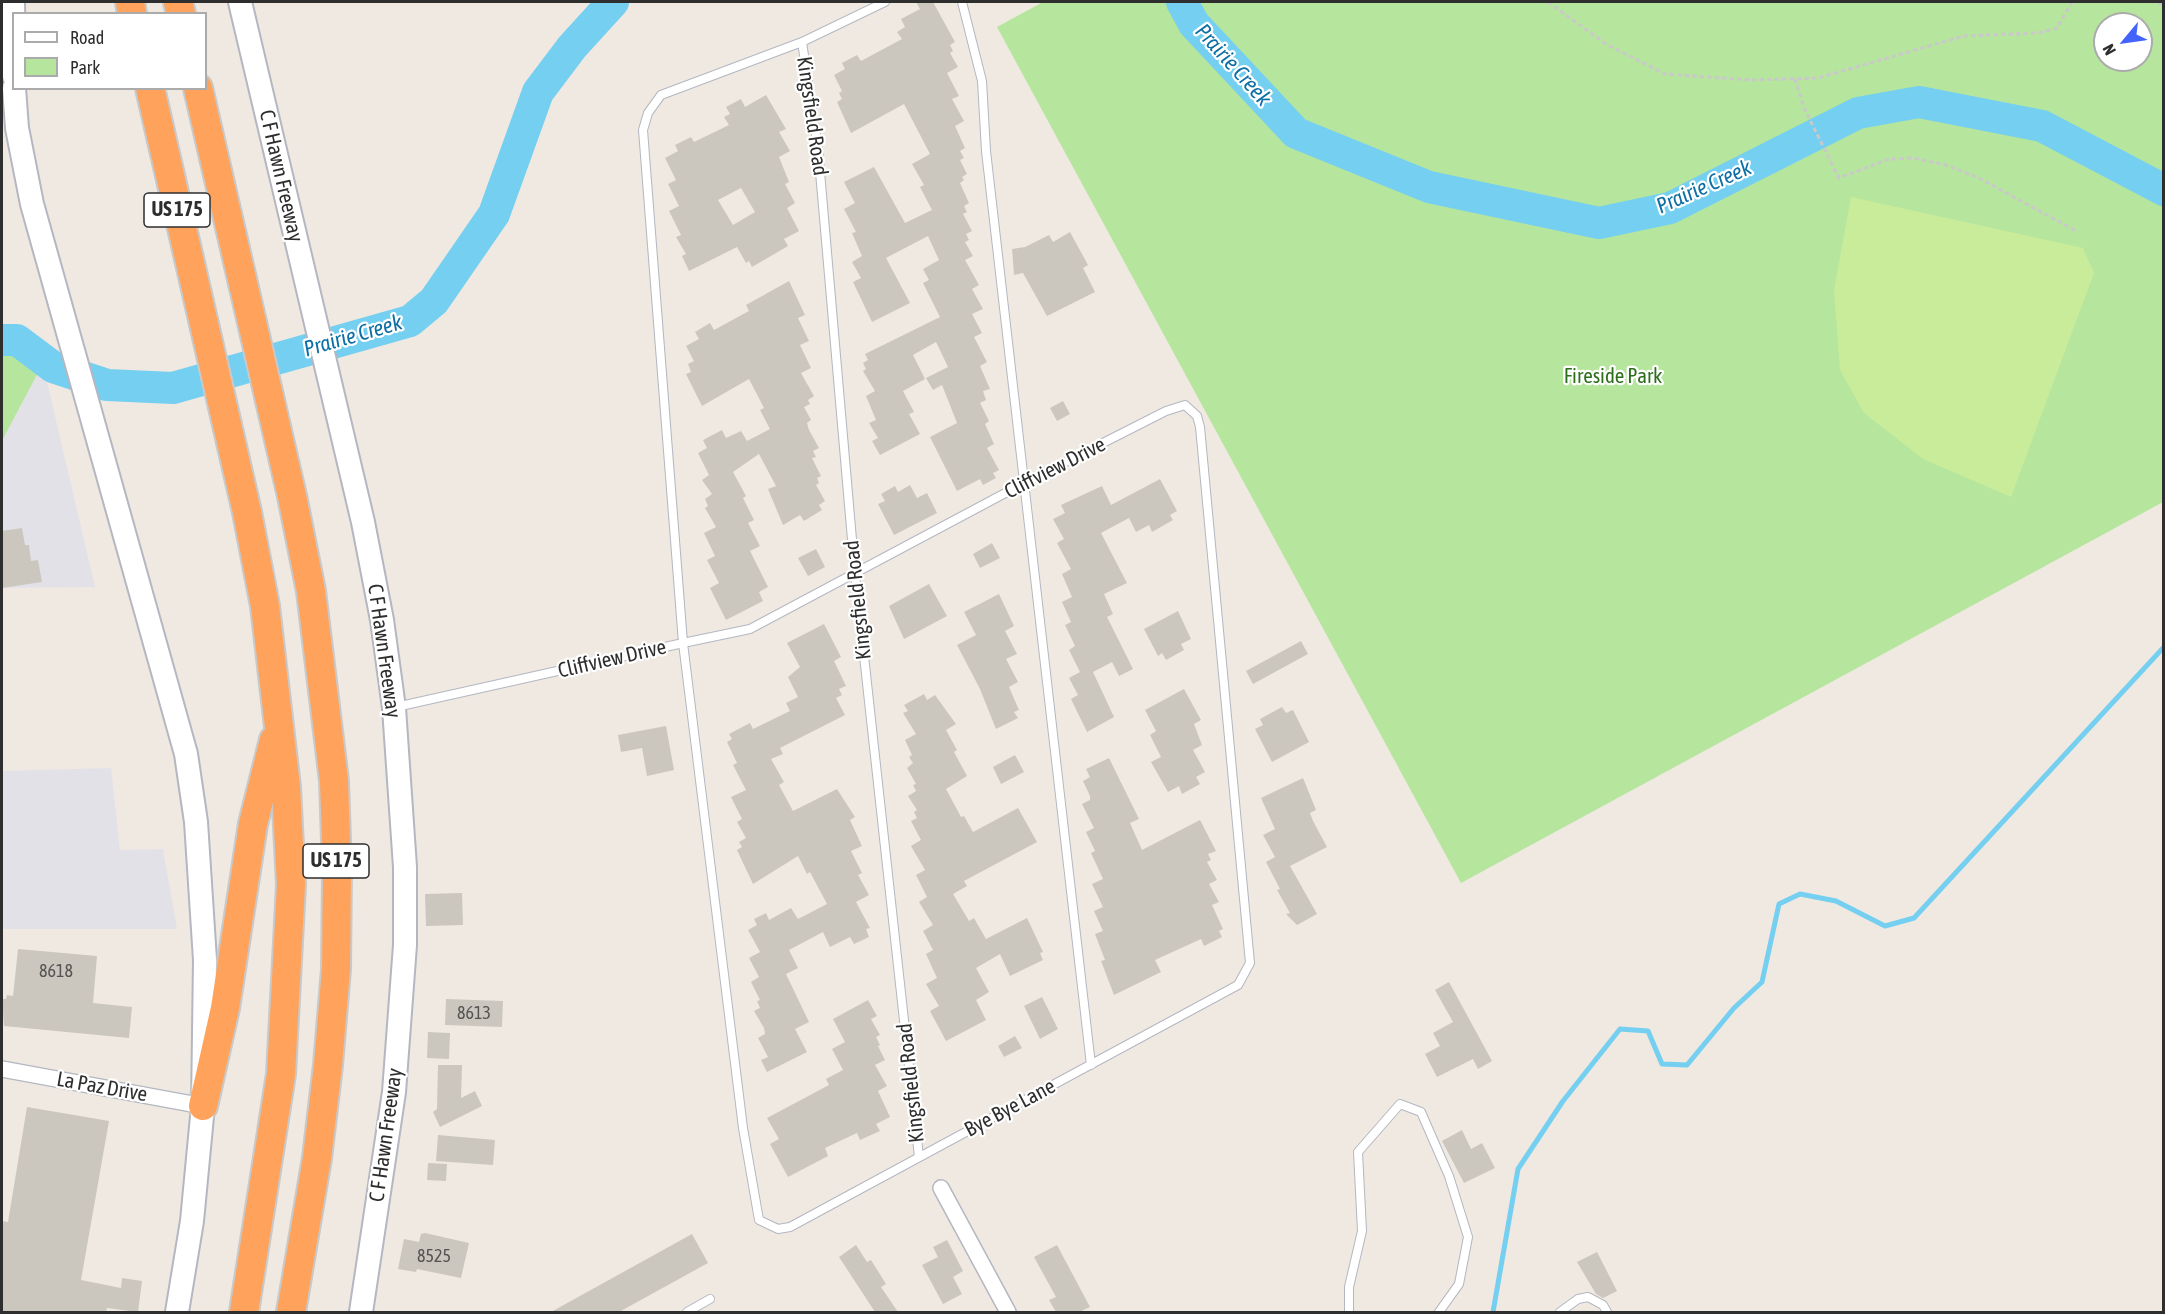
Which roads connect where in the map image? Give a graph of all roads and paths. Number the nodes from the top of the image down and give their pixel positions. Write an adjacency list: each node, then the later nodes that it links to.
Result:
1 (240, 2): 17 (main road, C F Hawn Freeway)
2 (885, 2): 8 (lane)
3 (962, 2): 14 (lane)
4 (1548, 2): 9 (path)
5 (2072, 2): 9 (path)
6 (2158, 2): 7 (path)
7 (2163, 6)
8 (802, 42): 15 (lane, Kingsfield Road); 16 (lane)
9 (1795, 79): 13 (path)
10 (14, 90): 22 (main road)
11 (150, 90): 18 (highway, US 175)
12 (198, 90): 28 (highway, US 175)
13 (2078, 232)
14 (1026, 482): 15 (lane, Cliffview Drive); 19 (lane, Cliffview Drive); 20 (lane)
15 (855, 574): 16 (lane, Cliffview Drive); 23 (lane, Kingsfield Road)
16 (683, 643): 17 (lane, Cliffview Drive); 23 (lane, Bye Bye Lane)
17 (394, 708): 29 (main road, C F Hawn Freeway)
18 (280, 718): 22 (highway); 27 (highway, US 175)
19 (1250, 963): 20 (lane, Bye Bye Lane)
20 (1091, 1065): 23 (lane, Bye Bye Lane)
21 (2, 1069): 22 (street, La Paz Drive)
22 (203, 1106): 26 (main road)
23 (919, 1157)
24 (941, 1188): 31 (street)
25 (710, 1299): 30 (lane)
26 (177, 1312)
27 (244, 1312)
28 (291, 1312)
29 (361, 1312)
30 (687, 1312)
31 (1008, 1312)
32 (1349, 1312): 33 (lane)
33 (1438, 1312)
34 (1560, 1312): 35 (lane)
35 (1607, 1312)

